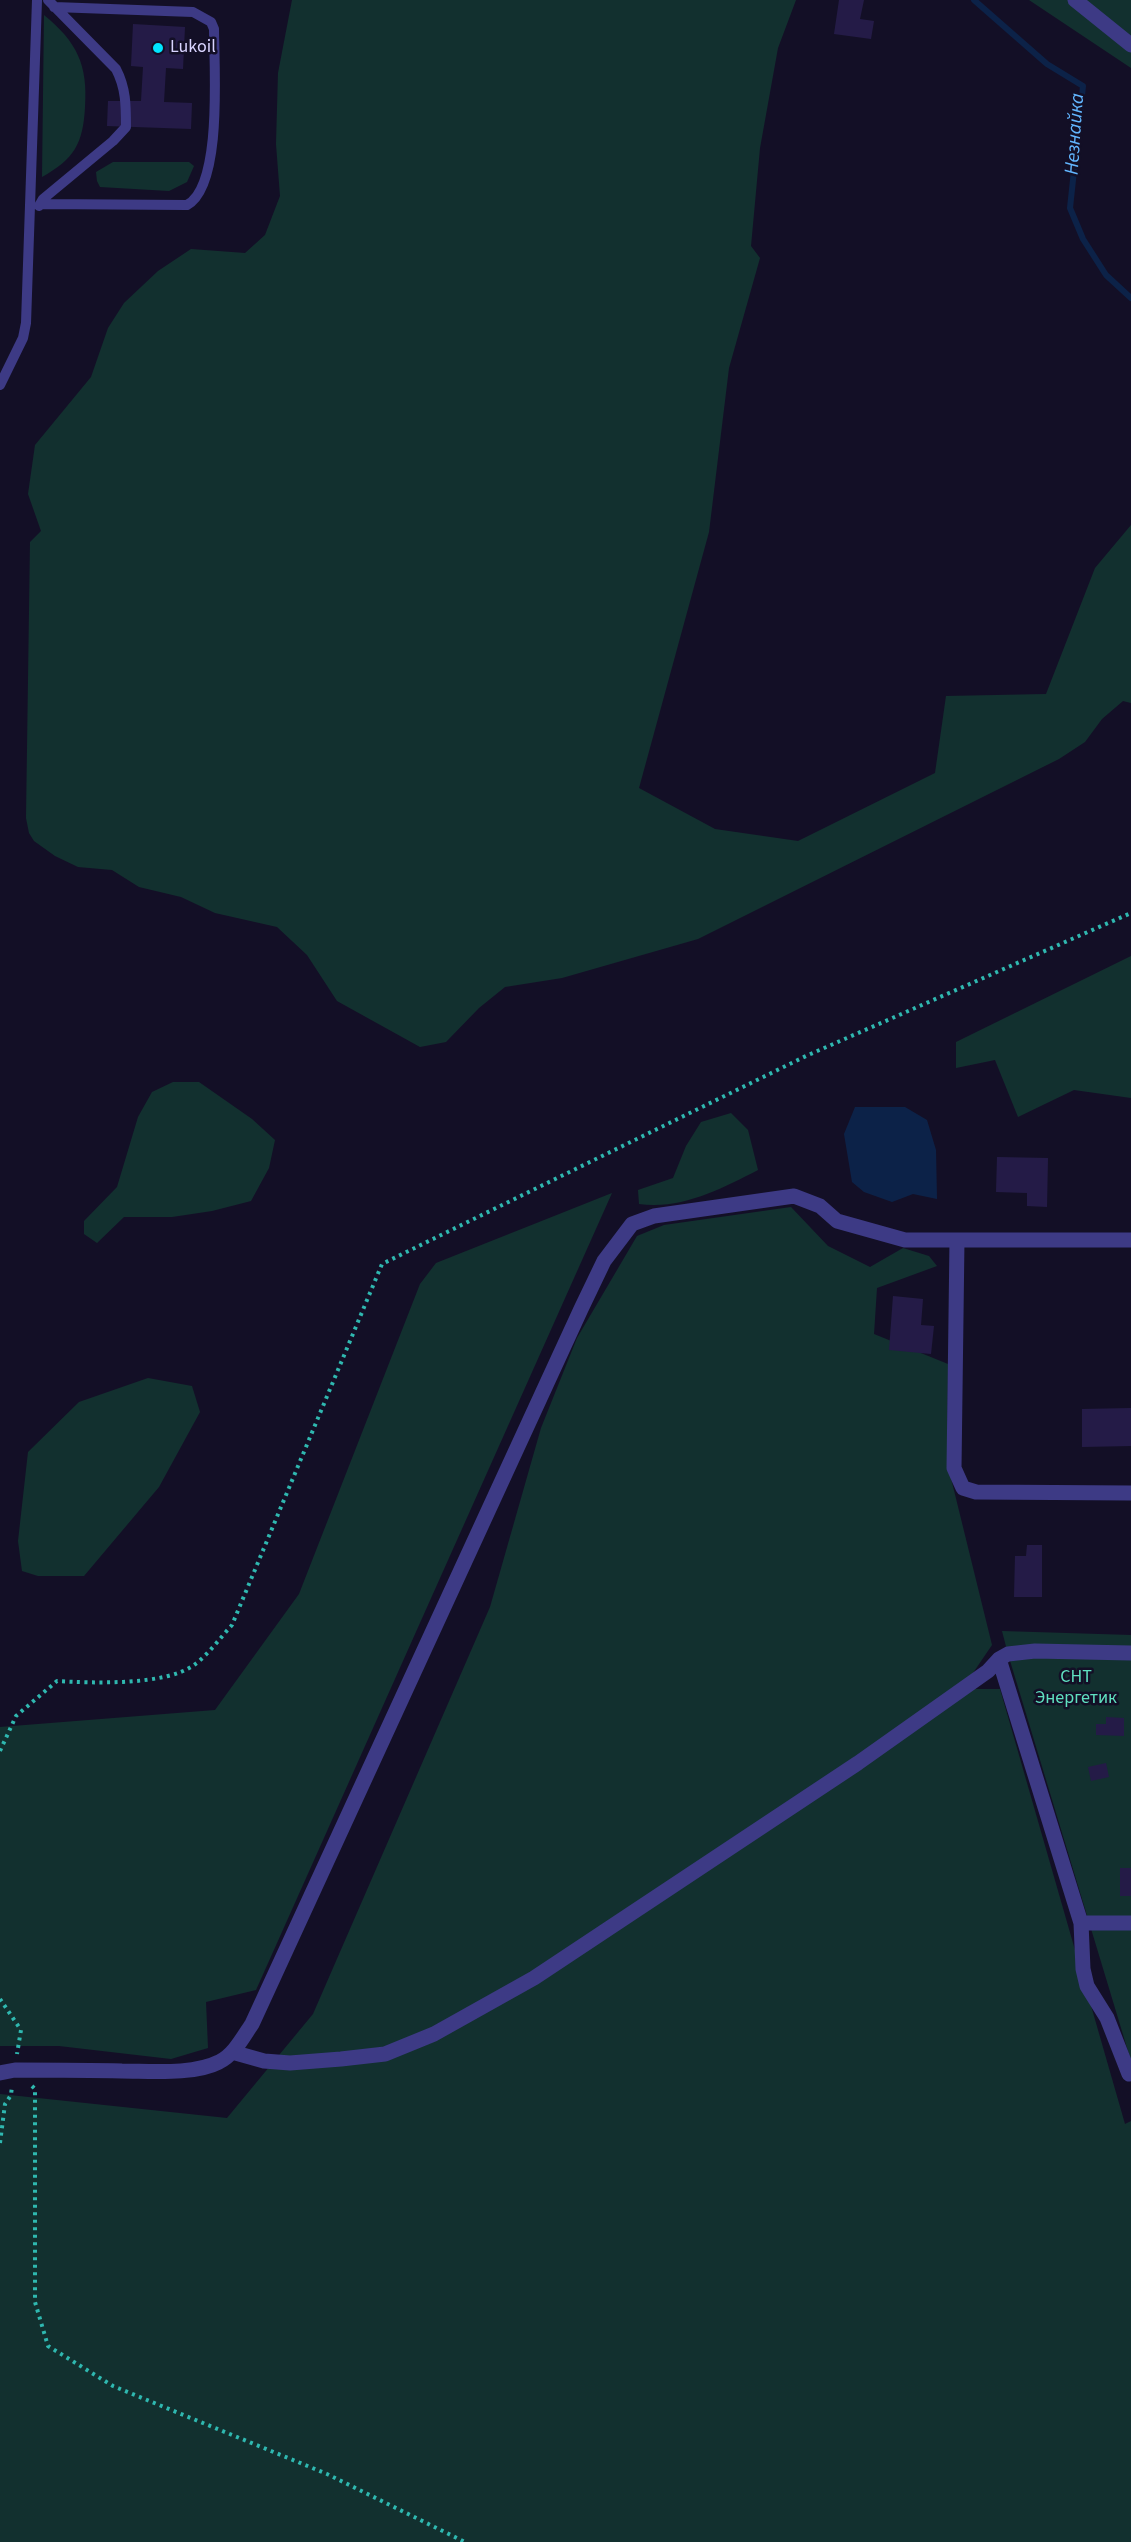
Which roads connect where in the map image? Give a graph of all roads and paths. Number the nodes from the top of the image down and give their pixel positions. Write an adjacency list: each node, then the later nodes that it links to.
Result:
1 (37, 0): 6 (lane)
2 (1075, 0): 4 (street)
3 (51, 4): 5 (lane); 5 (lane)
4 (1131, 45)
5 (40, 204): 6 (lane)
6 (30, 242): 7 (lane)
7 (0, 385)
8 (1131, 913): 14 (path)
9 (957, 1240): 10 (street); 11 (street); 18 (street)
10 (1131, 1240)
11 (1131, 1493)
12 (1131, 1653): 13 (street)
13 (999, 1659): 15 (street); 18 (street)
14 (0, 1751)
15 (1081, 1923): 16 (street); 21 (street)
16 (1131, 1923)
17 (0, 1999): 20 (path)
18 (232, 2052): 20 (street)
19 (0, 2065): 20 (street)
20 (7, 2072): 22 (path); 23 (path)
21 (1129, 2074)
22 (0, 2144)
23 (465, 2542)

